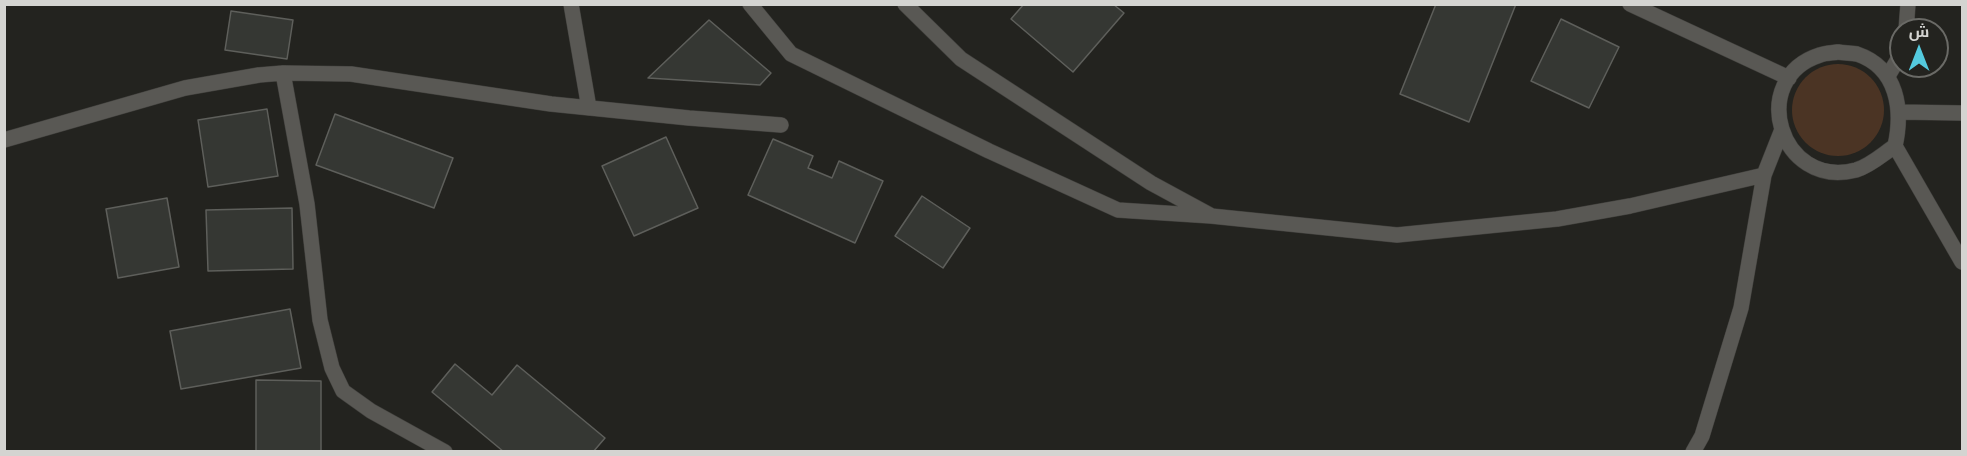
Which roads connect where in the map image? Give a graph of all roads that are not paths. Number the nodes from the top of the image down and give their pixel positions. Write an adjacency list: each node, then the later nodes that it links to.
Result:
1 (571, 4): 8 (street)
2 (750, 4): 16 (street)
3 (905, 4): 16 (street)
4 (1630, 4): 7 (street)
5 (284, 73): 8 (street); 13 (street); 18 (street)
6 (1888, 76): 7 (street); 9 (street)
7 (1789, 78): 12 (street)
8 (589, 108): 11 (street)
9 (1899, 112): 10 (street); 14 (street)
10 (1962, 113)
11 (781, 125)
12 (1781, 132): 14 (street); 15 (street)
13 (4, 140)
14 (1895, 146): 17 (street)
15 (1764, 175): 16 (street); 19 (street)
16 (1211, 216)
17 (1962, 262)
18 (445, 452)
19 (1693, 452)

